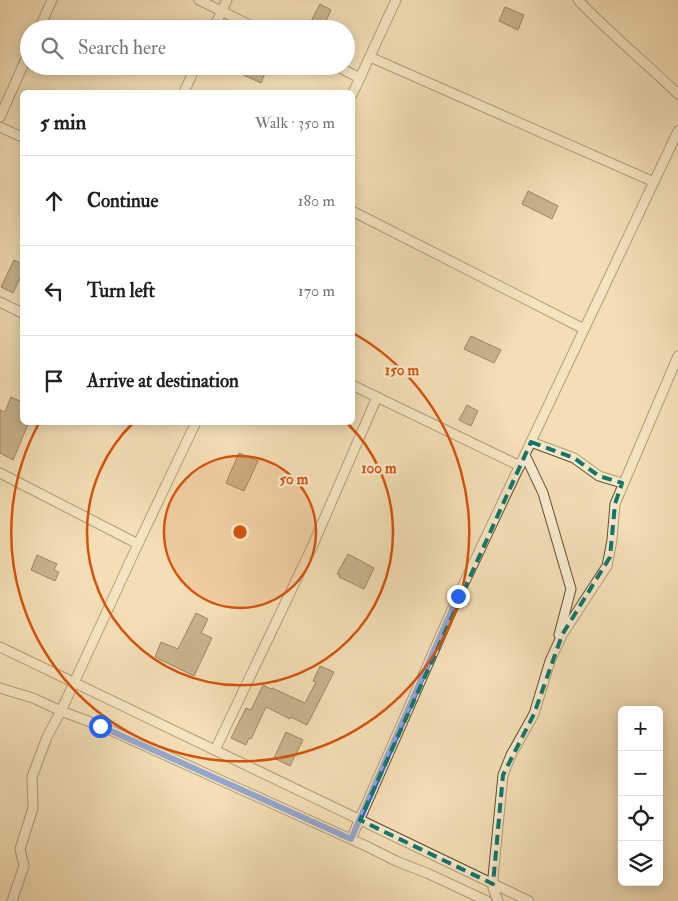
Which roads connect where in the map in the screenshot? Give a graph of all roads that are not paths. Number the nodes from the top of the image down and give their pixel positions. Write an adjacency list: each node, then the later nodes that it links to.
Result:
1 (52, 0): 8 (street)
2 (199, 0): 7 (street)
3 (214, 0): 7 (street)
4 (226, 0): 7 (street)
5 (396, 0): 11 (street)
6 (578, 0): 18 (street)
7 (221, 11): 9 (street); 10 (street)
8 (43, 20)
9 (217, 20)
10 (240, 20)
11 (370, 57): 15 (street); 23 (street)
12 (20, 72): 19 (street)
13 (192, 75): 16 (street)
14 (354, 75): 15 (street)
15 (360, 78): 17 (street)
16 (185, 90)
17 (354, 90)
18 (678, 94)
19 (0, 117)
20 (0, 127): 22 (street)
21 (678, 132): 23 (street)
22 (20, 137)
23 (654, 182): 27 (street)
24 (355, 213): 27 (street)
25 (0, 302): 26 (street)
26 (20, 312)
27 (584, 329): 32 (street)
28 (678, 356): 36 (street)
29 (355, 386): 30 (street)
30 (377, 397): 34 (street); 43 (street)
31 (195, 425): 37 (street)
32 (531, 442): 33 (street); 36 (street)
33 (525, 455): 34 (street); 39 (street)
34 (520, 466): 44 (street)
35 (0, 473): 37 (street)
36 (622, 483): 39 (street)
37 (138, 544): 40 (street)
38 (0, 647): 40 (street)
39 (555, 651): 46 (street)
40 (74, 683): 42 (street); 43 (street)
41 (0, 688): 42 (street)
42 (60, 711): 45 (street); 47 (street)
43 (215, 750): 44 (street)
44 (360, 820): 45 (street); 46 (street)
45 (351, 839): 48 (street)
46 (493, 884): 49 (street); 50 (street)
47 (12, 901)
48 (487, 901)
49 (498, 901)
50 (529, 901)

